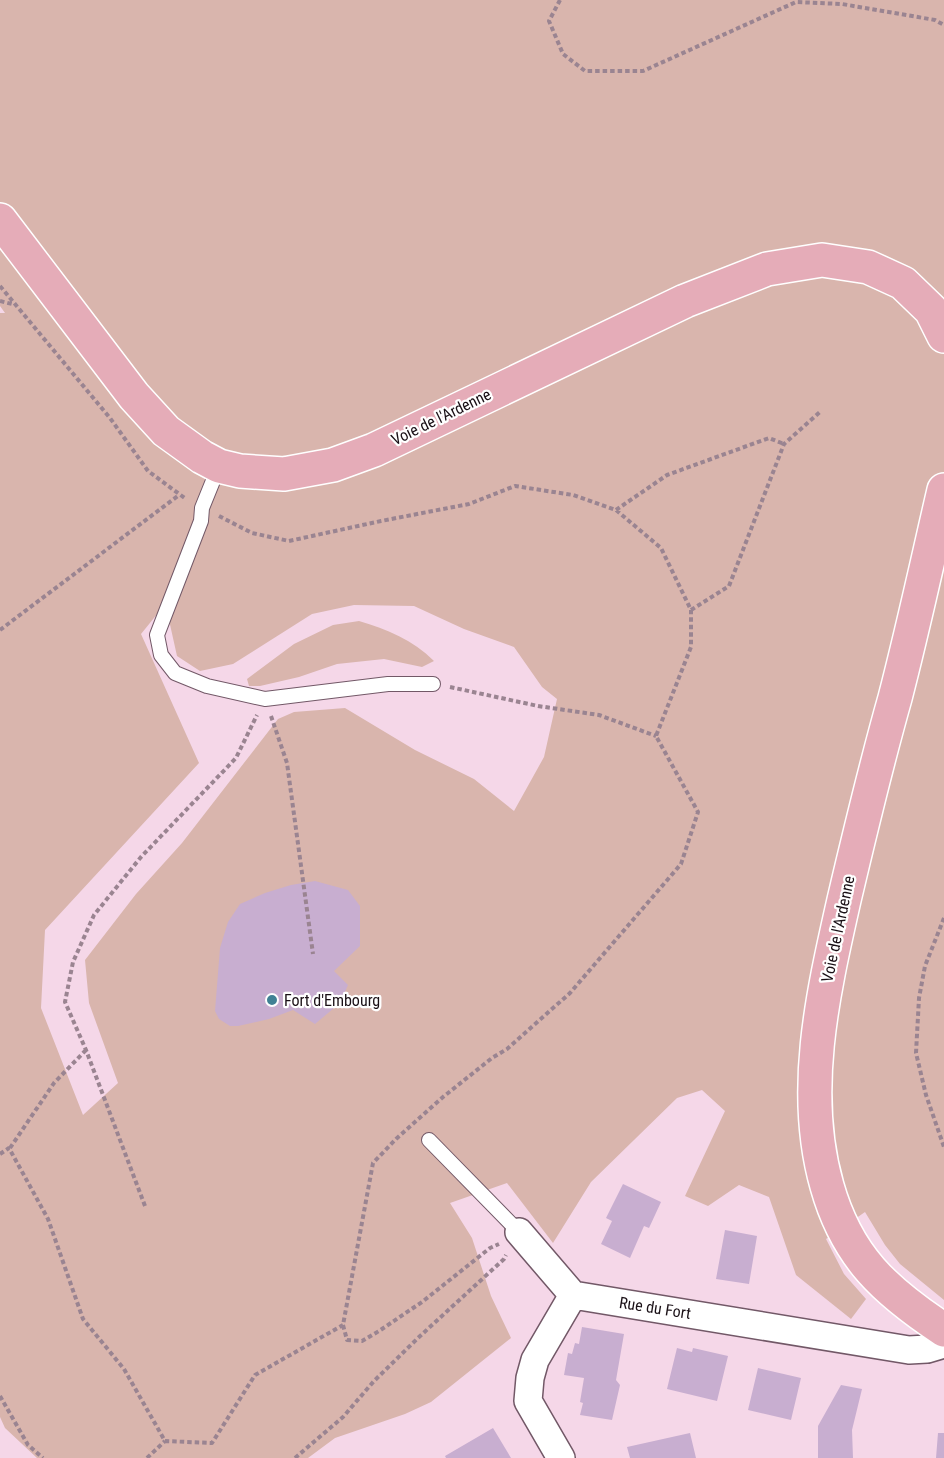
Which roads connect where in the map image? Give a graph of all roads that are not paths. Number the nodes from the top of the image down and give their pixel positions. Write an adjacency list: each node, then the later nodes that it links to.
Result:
1 (0, 220): 3 (main road, Voie de l'Ardenne)
2 (944, 336): 3 (main road, Voie de l'Ardenne)
3 (219, 466): 5 (lane)
4 (944, 490): 9 (main road, Voie de l'Ardenne)
5 (433, 684)
6 (429, 1140): 7 (lane)
7 (513, 1240): 8 (street)
8 (573, 1295): 10 (street, Rue du Fort); 11 (street)
9 (944, 1330)
10 (944, 1344)
11 (561, 1458)

